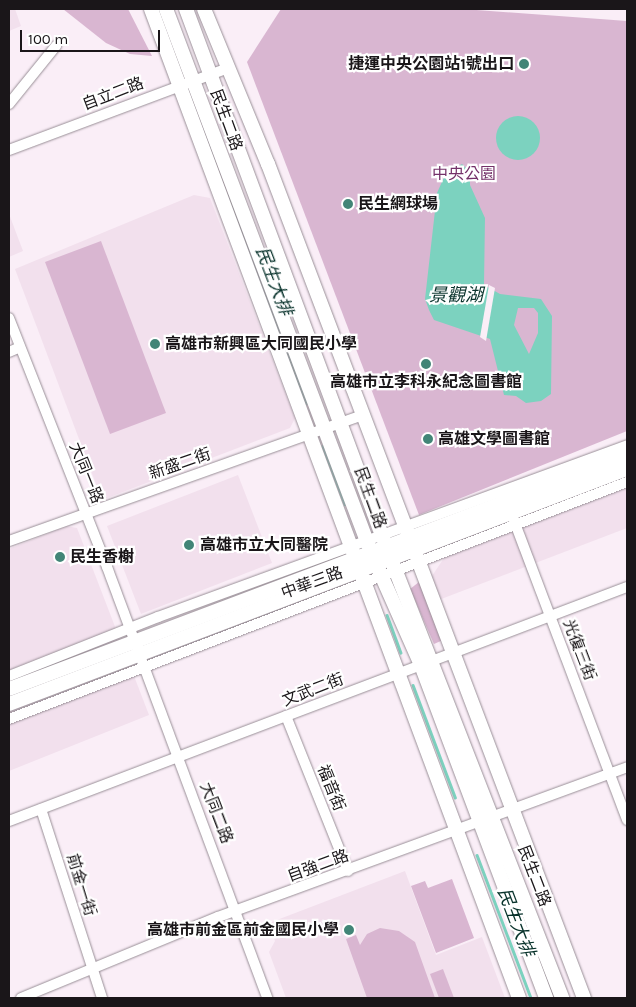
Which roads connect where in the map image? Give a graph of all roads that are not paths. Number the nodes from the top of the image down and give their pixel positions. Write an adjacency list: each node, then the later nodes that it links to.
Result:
1 (151, 9): 9 (main road)
2 (166, 9): 8 (main road, 民生二路)
3 (186, 9): 7 (main road, 民生二路)
4 (204, 9): 6 (main road)
5 (56, 46): 10 (street)
6 (228, 68): 7 (street, 自立二路); 15 (main road)
7 (211, 74): 8 (street, 自立二路); 16 (main road, 民生二路)
8 (193, 80): 9 (street, 自立二路); 17 (main road, 民生二路)
9 (178, 86): 11 (street, 自立二路); 18 (main road)
10 (9, 104)
11 (9, 150)
12 (9, 318): 13 (street, 大同一路)
13 (20, 348): 14 (street); 24 (street, 大同一路)
14 (9, 352)
15 (362, 415): 16 (street, 新盛二街); 26 (main road)
16 (340, 423): 17 (street, 新盛二街); 27 (main road, 民生二路)
17 (326, 428): 18 (street, 新盛二街); 28 (main road, 民生二路)
18 (310, 434): 24 (street, 新盛二街); 29 (main road)
19 (627, 445): 23 (street, 中華三路)
20 (627, 456): 23 (main road, 中華三路)
21 (627, 469): 23 (main road, 中華三路)
22 (627, 482): 23 (street, 中華三路)
23 (509, 507): 26 (main road, 中華三路); 26 (street, 中華三路); 31 (street, 光復三街)
24 (86, 512): 25 (street, 新盛二街); 32 (street, 大同一路)
25 (9, 541)
26 (409, 545): 27 (main road, 中華三路); 27 (street, 中華三路); 33 (main road)
27 (388, 552): 28 (main road, 中華三路); 28 (street, 中華三路); 34 (main road, 民生二路)
28 (374, 558): 29 (main road, 中華三路); 29 (street, 中華三路); 34 (main road, 民生二路)
29 (358, 565): 32 (main road, 中華三路); 32 (street, 中華三路); 35 (main road)
30 (627, 587): 31 (street, 文武二街)
31 (550, 616): 33 (street, 文武二街); 43 (street, 光復三街)
32 (136, 646): 36 (street, 中華三路); 37 (main road, 中華三路); 38 (main road, 中華三路); 40 (street, 中華三路); 41 (street, 大同二路)
33 (453, 653): 34 (street, 文武二街); 45 (main road)
34 (427, 663): 35 (street, 文武二街); 46 (main road, 民生二路)
35 (397, 674): 39 (street, 文武二街); 49 (main road)
36 (9, 676)
37 (9, 689)
38 (9, 704)
39 (286, 716): 41 (street, 文武二街); 50 (street, 福音街)
40 (9, 718)
41 (178, 757): 44 (street, 文武二街); 51 (street, 大同二路)
42 (627, 766): 43 (street, 自強二路)
43 (610, 773): 45 (street, 自強二路); 47 (street, 光復三街)
44 (41, 809): 48 (street, 文武二街); 52 (street, 前金一街)
45 (511, 810): 46 (street, 自強二路); 59 (main road)
46 (486, 819): 49 (street, 自強二路); 57 (main road, 民生二路); 58 (main road, 民生二路)
47 (627, 820)
48 (9, 821)
49 (457, 830): 50 (street, 自強二路); 56 (main road)
50 (348, 871): 51 (street, 自強二路)
51 (236, 911): 52 (street, 自強二路); 55 (street, 大同二路)
52 (92, 970): 53 (street, 自強二路); 54 (street, 前金一街)
53 (21, 998)
54 (102, 998)
55 (267, 998)
56 (518, 998)
57 (546, 998)
58 (562, 998)
59 (584, 998)

